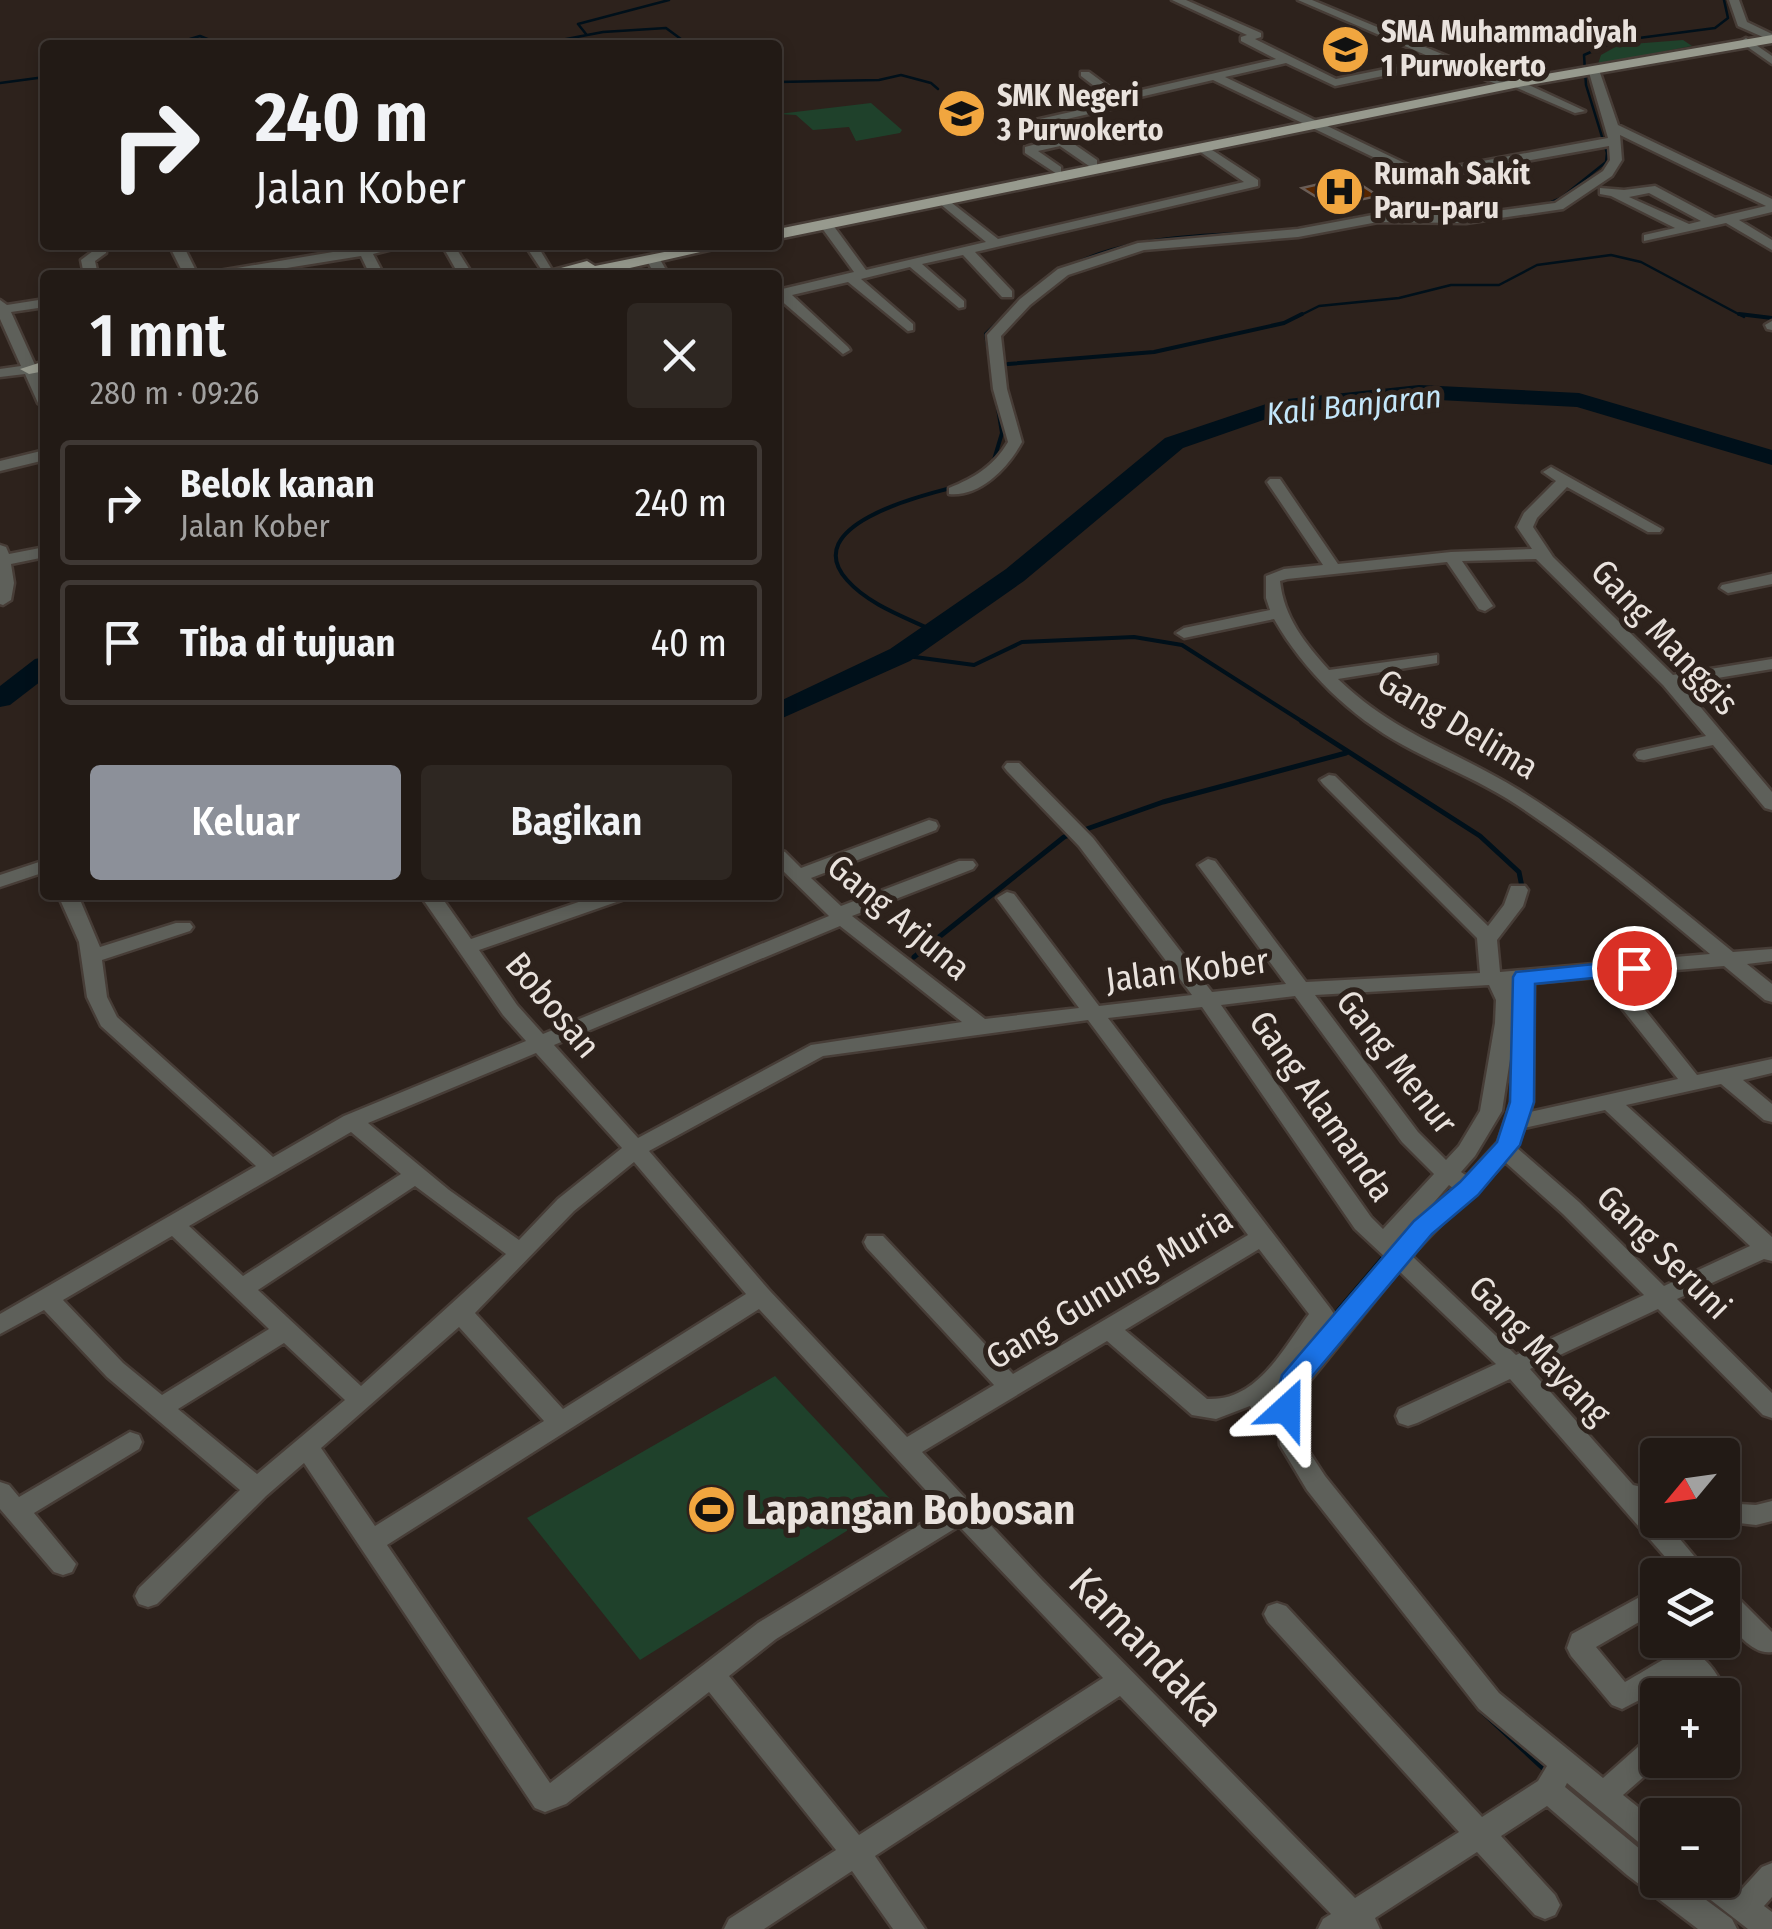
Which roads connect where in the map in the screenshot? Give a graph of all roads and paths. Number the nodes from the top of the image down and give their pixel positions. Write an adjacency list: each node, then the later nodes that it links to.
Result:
1 (1177, 0): 7 (street)
2 (1303, 0): 6 (street)
3 (1734, 0): 4 (street)
4 (1772, 38): 5 (main road)
5 (1746, 41): 8 (street); 9 (main road)
6 (1450, 59): 7 (street); 12 (street)
7 (1285, 60): 11 (street)
8 (1772, 61)
9 (1593, 69): 12 (main road); 16 (street)
10 (1084, 74): 13 (street)
11 (1214, 76): 13 (street); 15 (street)
12 (1514, 83): 14 (street); 15 (main road)
13 (1121, 98): 17 (street)
14 (1579, 111)
15 (1309, 122): 16 (street); 18 (main road); 19 (main road)
16 (1607, 139): 22 (street); 25 (street)
17 (1063, 141): 20 (street); 21 (street)
18 (1203, 148): 19 (main road); 33 (street)
19 (1172, 150): 20 (main road); 21 (main road)
20 (1093, 162): 21 (main road)
21 (1046, 175): 24 (main road); 29 (main road)
22 (1588, 186): 23 (street); 62 (street)
23 (1604, 191): 27 (street); 31 (street)
24 (944, 200): 28 (main road); 33 (street)
25 (1772, 206): 26 (street)
26 (1730, 219): 27 (street); 34 (street)
27 (1714, 223): 31 (street)
28 (825, 224): 30 (main road); 48 (street)
29 (782, 229)
30 (782, 229)
31 (1688, 229): 32 (street)
32 (1649, 238)
33 (995, 243): 39 (street)
34 (1772, 246)
35 (99, 250): 43 (street)
36 (357, 250): 45 (street)
37 (662, 250): 46 (main road)
38 (708, 250): 42 (main road)
39 (966, 250): 41 (street); 50 (street)
40 (179, 251): 44 (street)
41 (912, 262): 48 (street); 53 (street)
42 (657, 267): 47 (main road)
43 (90, 270)
44 (188, 270)
45 (284, 270)
46 (565, 270)
47 (626, 270)
48 (857, 275): 49 (street); 55 (street)
49 (782, 293)
50 (1007, 294)
51 (782, 295): 56 (street)
52 (40, 304): 54 (street)
53 (959, 304)
54 (1, 308): 57 (street)
55 (908, 328)
56 (843, 350)
57 (37, 367): 58 (street)
58 (0, 374)
59 (40, 456): 60 (street)
60 (0, 466)
61 (1275, 482): 68 (street)
62 (954, 491)
63 (1654, 529): 67 (street)
64 (40, 553): 65 (street)
65 (1, 557): 71 (street)
66 (1451, 558): 67 (street); 68 (street); 72 (street)
67 (1547, 560): 78 (street, Gang Manggis)
68 (1333, 568): 73 (street)
69 (1772, 579): 70 (street)
70 (1728, 588)
71 (3, 600)
72 (1485, 606)
73 (1279, 612): 74 (street); 77 (street, Gang Delima)
74 (1184, 634)
75 (1431, 659): 77 (street)
76 (1772, 664): 78 (street)
77 (1327, 675): 102 (street, Gang Delima)
78 (1669, 681): 79 (street, Gang Manggis)
79 (1717, 739): 80 (street); 83 (street, Gang Manggis)
80 (1644, 755)
81 (1013, 767): 107 (street, Gang Alamanda)
82 (1329, 780): 98 (street)
83 (1772, 804)
84 (928, 826): 89 (street)
85 (782, 860): 89 (street, Gang Arjuna)
86 (966, 864): 96 (street)
87 (1208, 865): 105 (street, Gang Menur)
88 (40, 868): 90 (street)
89 (798, 876): 96 (street, Gang Arjuna)
90 (0, 881)
91 (1518, 890): 98 (street)
92 (1007, 898): 108 (street, Gang Gunung Muria)
93 (70, 900): 101 (street)
94 (433, 900): 99 (street, Bobosan)
95 (604, 900): 99 (street)
96 (840, 916): 109 (street, Gang Arjuna); 110 (street)
97 (182, 927): 101 (street)
98 (1488, 939): 104 (street)
99 (466, 948): 110 (street, Bobosan)
100 (1772, 955): 102 (street, Jalan Kober)
101 (92, 956): 120 (street)
102 (1729, 959): 103 (street, Jalan Kober); 106 (street, Gang Delima)
103 (1602, 970): 104 (street, Jalan Kober); 113 (street)
104 (1504, 978): 105 (street, Jalan Kober); 117 (street); 122 (street)
105 (1299, 989): 107 (street, Jalan Kober); 122 (street, Gang Menur)
106 (1772, 995)
107 (1208, 1001): 108 (street, Jalan Kober); 127 (street, Gang Alamanda)
108 (1092, 1014): 109 (street, Jalan Kober); 124 (street, Gang Gunung Muria)
109 (981, 1026): 118 (street, Jalan Kober)
110 (541, 1044): 116 (street); 118 (street, Bobosan)
111 (1772, 1066): 112 (street)
112 (1726, 1077): 113 (street); 115 (street)
113 (1693, 1084): 114 (street)
114 (1610, 1103): 117 (street); 126 (street)
115 (1772, 1116)
116 (352, 1120): 120 (street); 121 (street)
117 (1518, 1122): 119 (street)
118 (636, 1148): 128 (street, Jalan Kober); 130 (street, Kamandaka)
119 (1504, 1149): 122 (street); 131 (street, Gang Seruni)
120 (272, 1168): 123 (street)
121 (416, 1175): 128 (street); 129 (street)
122 (1456, 1179): 127 (street)
123 (175, 1226): 129 (street); 132 (street)
124 (1262, 1237): 135 (street, Gang Gunung Muria); 140 (street)
125 (875, 1242): 138 (street)
126 (1770, 1249): 131 (street)
127 (1391, 1250): 137 (street, Gang Mayang); 140 (street)
128 (520, 1252): 133 (street, Jalan Kober)
129 (240, 1290): 136 (street)
130 (760, 1296): 144 (street); 147 (street, Kamandaka)
131 (1660, 1297): 137 (street); 142 (street, Gang Seruni)
132 (47, 1298): 134 (street); 141 (street)
133 (460, 1312): 139 (street, Jalan Kober); 144 (street)
134 (0, 1325)
135 (1108, 1329): 138 (street, Gang Gunung Muria); 140 (street)
136 (284, 1330): 139 (street); 141 (street)
137 (1515, 1368): 143 (street); 149 (street, Gang Mayang)
138 (1011, 1387): 147 (street, Gang Gunung Muria)
139 (359, 1400): 146 (street, Jalan Kober)
140 (1275, 1403): 169 (street)
141 (161, 1408): 148 (street)
142 (1772, 1408)
143 (1408, 1416)
144 (560, 1422): 155 (street)
145 (130, 1442): 151 (street)
146 (306, 1446): 148 (street, Jalan Kober); 155 (street)
147 (907, 1450): 152 (street, Kamandaka)
148 (257, 1489): 158 (street, Jalan Kober)
149 (1626, 1494): 150 (street); 156 (street, Gang Mayang)
150 (1640, 1497)
151 (8, 1502): 157 (street)
152 (963, 1511): 163 (street); 166 (street, Kamandaka)
153 (1740, 1516): 154 (street)
154 (1767, 1520)
155 (371, 1542): 163 (street)
156 (1683, 1558)
157 (63, 1564)
158 (148, 1596)
159 (1640, 1608): 167 (street)
160 (1277, 1614): 172 (street)
161 (1740, 1617): 162 (street)
162 (1766, 1643)
163 (711, 1675): 173 (street)
164 (1657, 1678): 165 (street)
165 (1700, 1678)
166 (1122, 1680): 173 (street); 178 (street, Kamandaka)
167 (1640, 1688)
168 (1640, 1762): 170 (street)
169 (1555, 1779): 170 (street); 172 (street); 181 (street)
170 (1601, 1797): 171 (street)
171 (1640, 1827)
172 (1479, 1836): 176 (street); 178 (street)
173 (856, 1853): 179 (street); 180 (street)
174 (1772, 1876): 177 (street)
175 (1731, 1898): 177 (street)
176 (1546, 1905)
177 (1744, 1908): 182 (street)
178 (1350, 1924)
179 (739, 1929)
180 (910, 1929)
181 (1722, 1929)
182 (1770, 1929)

